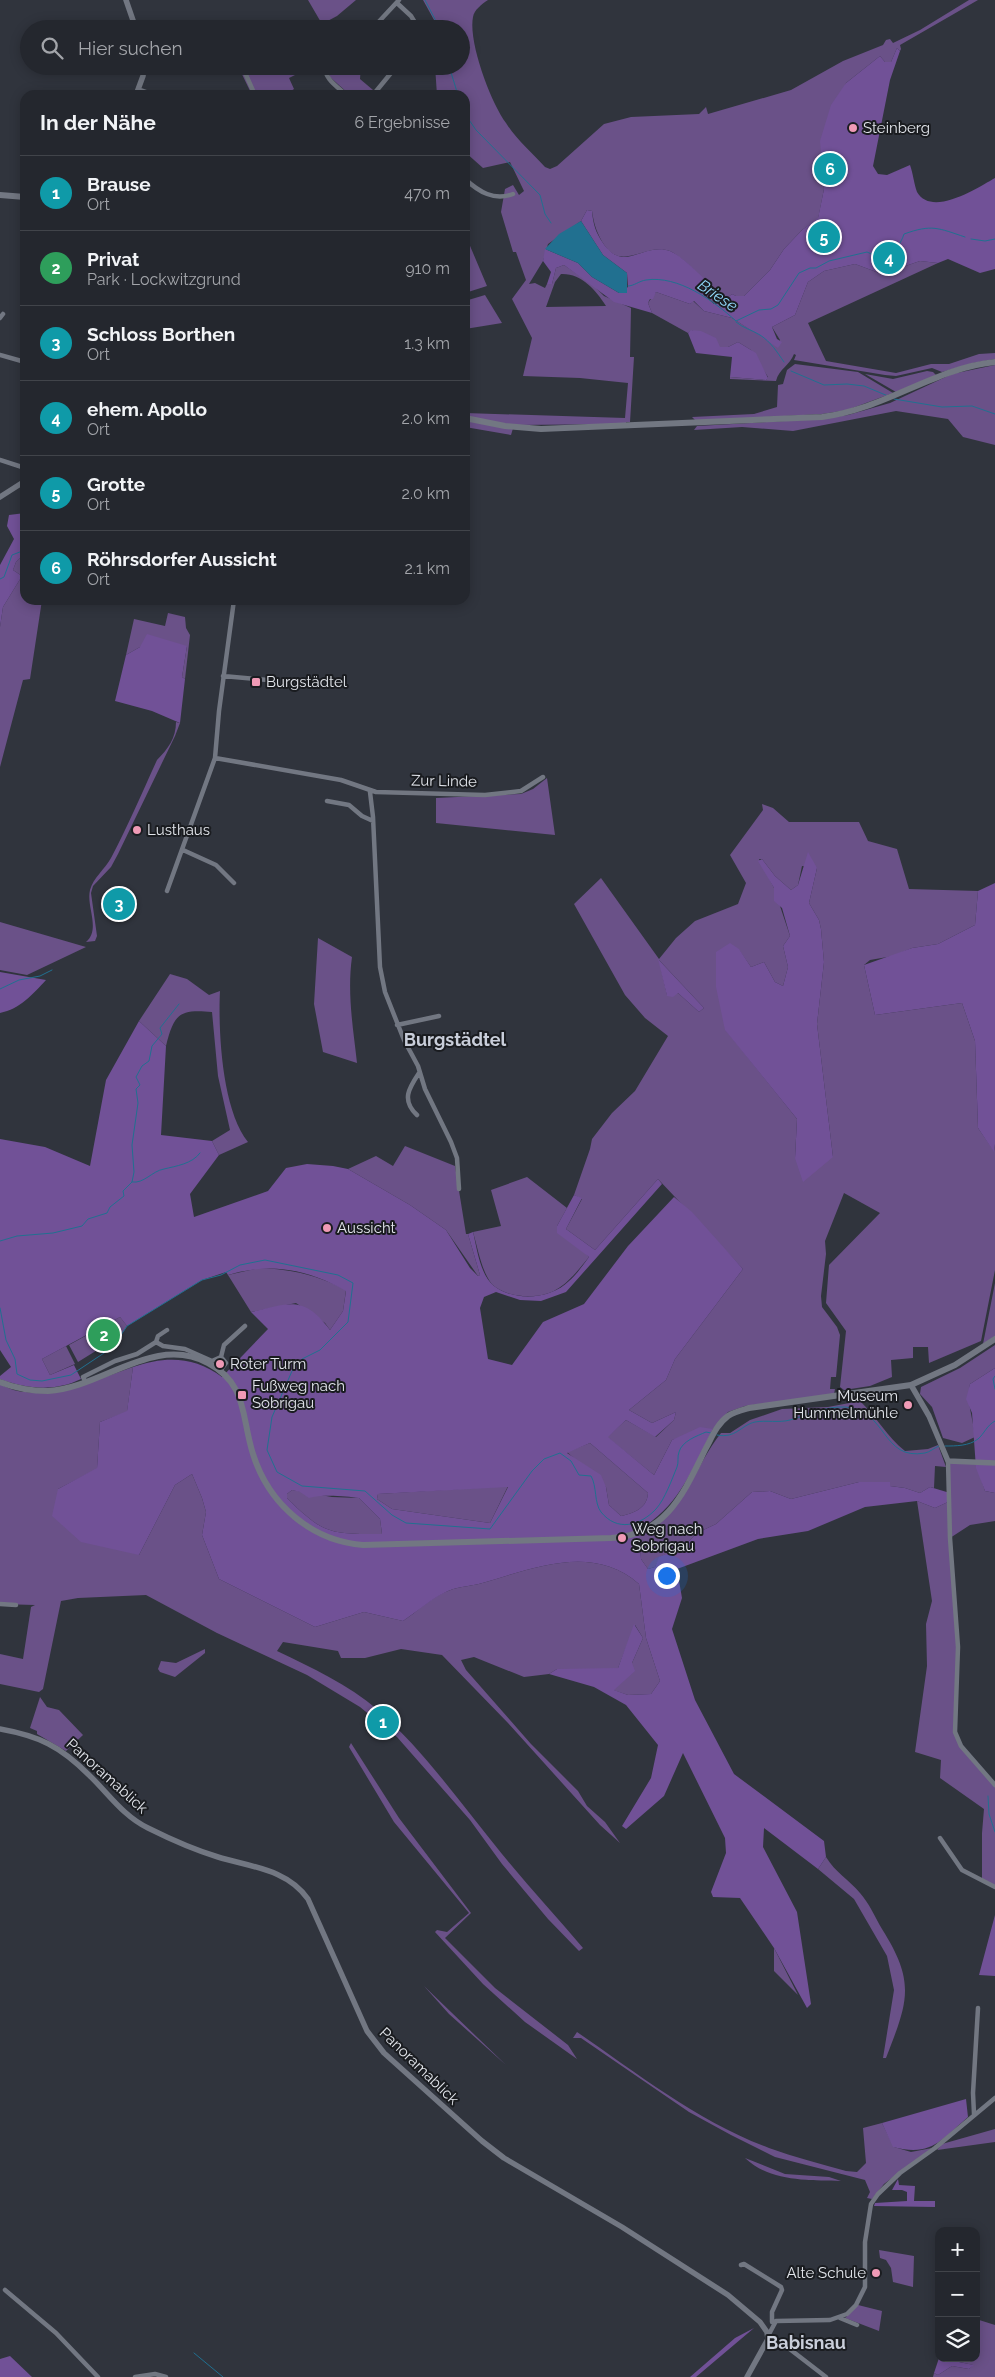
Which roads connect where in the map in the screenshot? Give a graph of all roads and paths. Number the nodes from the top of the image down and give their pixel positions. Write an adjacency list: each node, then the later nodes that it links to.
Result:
1 (126, 0): 3 (street)
2 (398, 2): 4 (street); 5 (street)
3 (133, 20)
4 (381, 20)
5 (413, 20)
6 (142, 75): 10 (street)
7 (246, 75): 11 (street)
8 (326, 75): 12 (street)
9 (389, 75): 13 (street)
10 (138, 90)
11 (253, 90)
12 (341, 90)
13 (377, 90)
14 (470, 183): 15 (street)
15 (514, 194)
16 (0, 195): 17 (main road)
17 (20, 197)
18 (0, 354): 19 (street)
19 (20, 360)
20 (995, 362): 21 (main road)
21 (470, 419)
22 (0, 460): 23 (street)
23 (20, 466)
24 (20, 484): 25 (street)
25 (0, 496)
26 (233, 605): 27 (street)
27 (223, 676): 28 (street); 29 (street)
28 (268, 680)
29 (216, 758): 31 (street); 34 (street)
30 (543, 777): 31 (street, Zur Linde)
31 (370, 792): 33 (street)
32 (328, 801): 33 (street)
33 (373, 821): 38 (street)
34 (183, 850): 35 (street); 36 (street)
35 (234, 883)
36 (167, 891)
37 (439, 1016): 38 (street)
38 (397, 1025): 39 (street)
39 (419, 1072): 40 (street); 41 (street)
40 (417, 1115)
41 (459, 1189)
42 (245, 1326): 46 (street)
43 (167, 1330): 45 (street)
44 (995, 1339): 50 (main road)
45 (156, 1342): 46 (street); 48 (street)
46 (221, 1358): 47 (street)
47 (220, 1371): 48 (main road); 50 (main road)
48 (85, 1381): 49 (main road)
49 (0, 1382)
50 (910, 1385): 51 (street)
51 (948, 1461): 52 (street); 56 (street)
52 (995, 1463)
53 (0, 1604): 54 (street)
54 (16, 1605)
55 (0, 1729): 67 (street, Panoramablick)
56 (995, 1785)
57 (940, 1838): 58 (street)
58 (995, 1887)
59 (978, 2008): 61 (street)
60 (995, 2098): 61 (street)
61 (974, 2114): 64 (street)
62 (741, 2266): 65 (street)
63 (5, 2290): 69 (street)
64 (840, 2318): 65 (street); 66 (street)
65 (774, 2321): 67 (street); 68 (street)
66 (856, 2325)
67 (763, 2326): 68 (street, Panoramablick)
68 (768, 2336): 72 (street); 73 (street)
69 (98, 2377)
70 (135, 2377): 71 (street)
71 (166, 2377)
72 (747, 2377)
73 (826, 2377)

